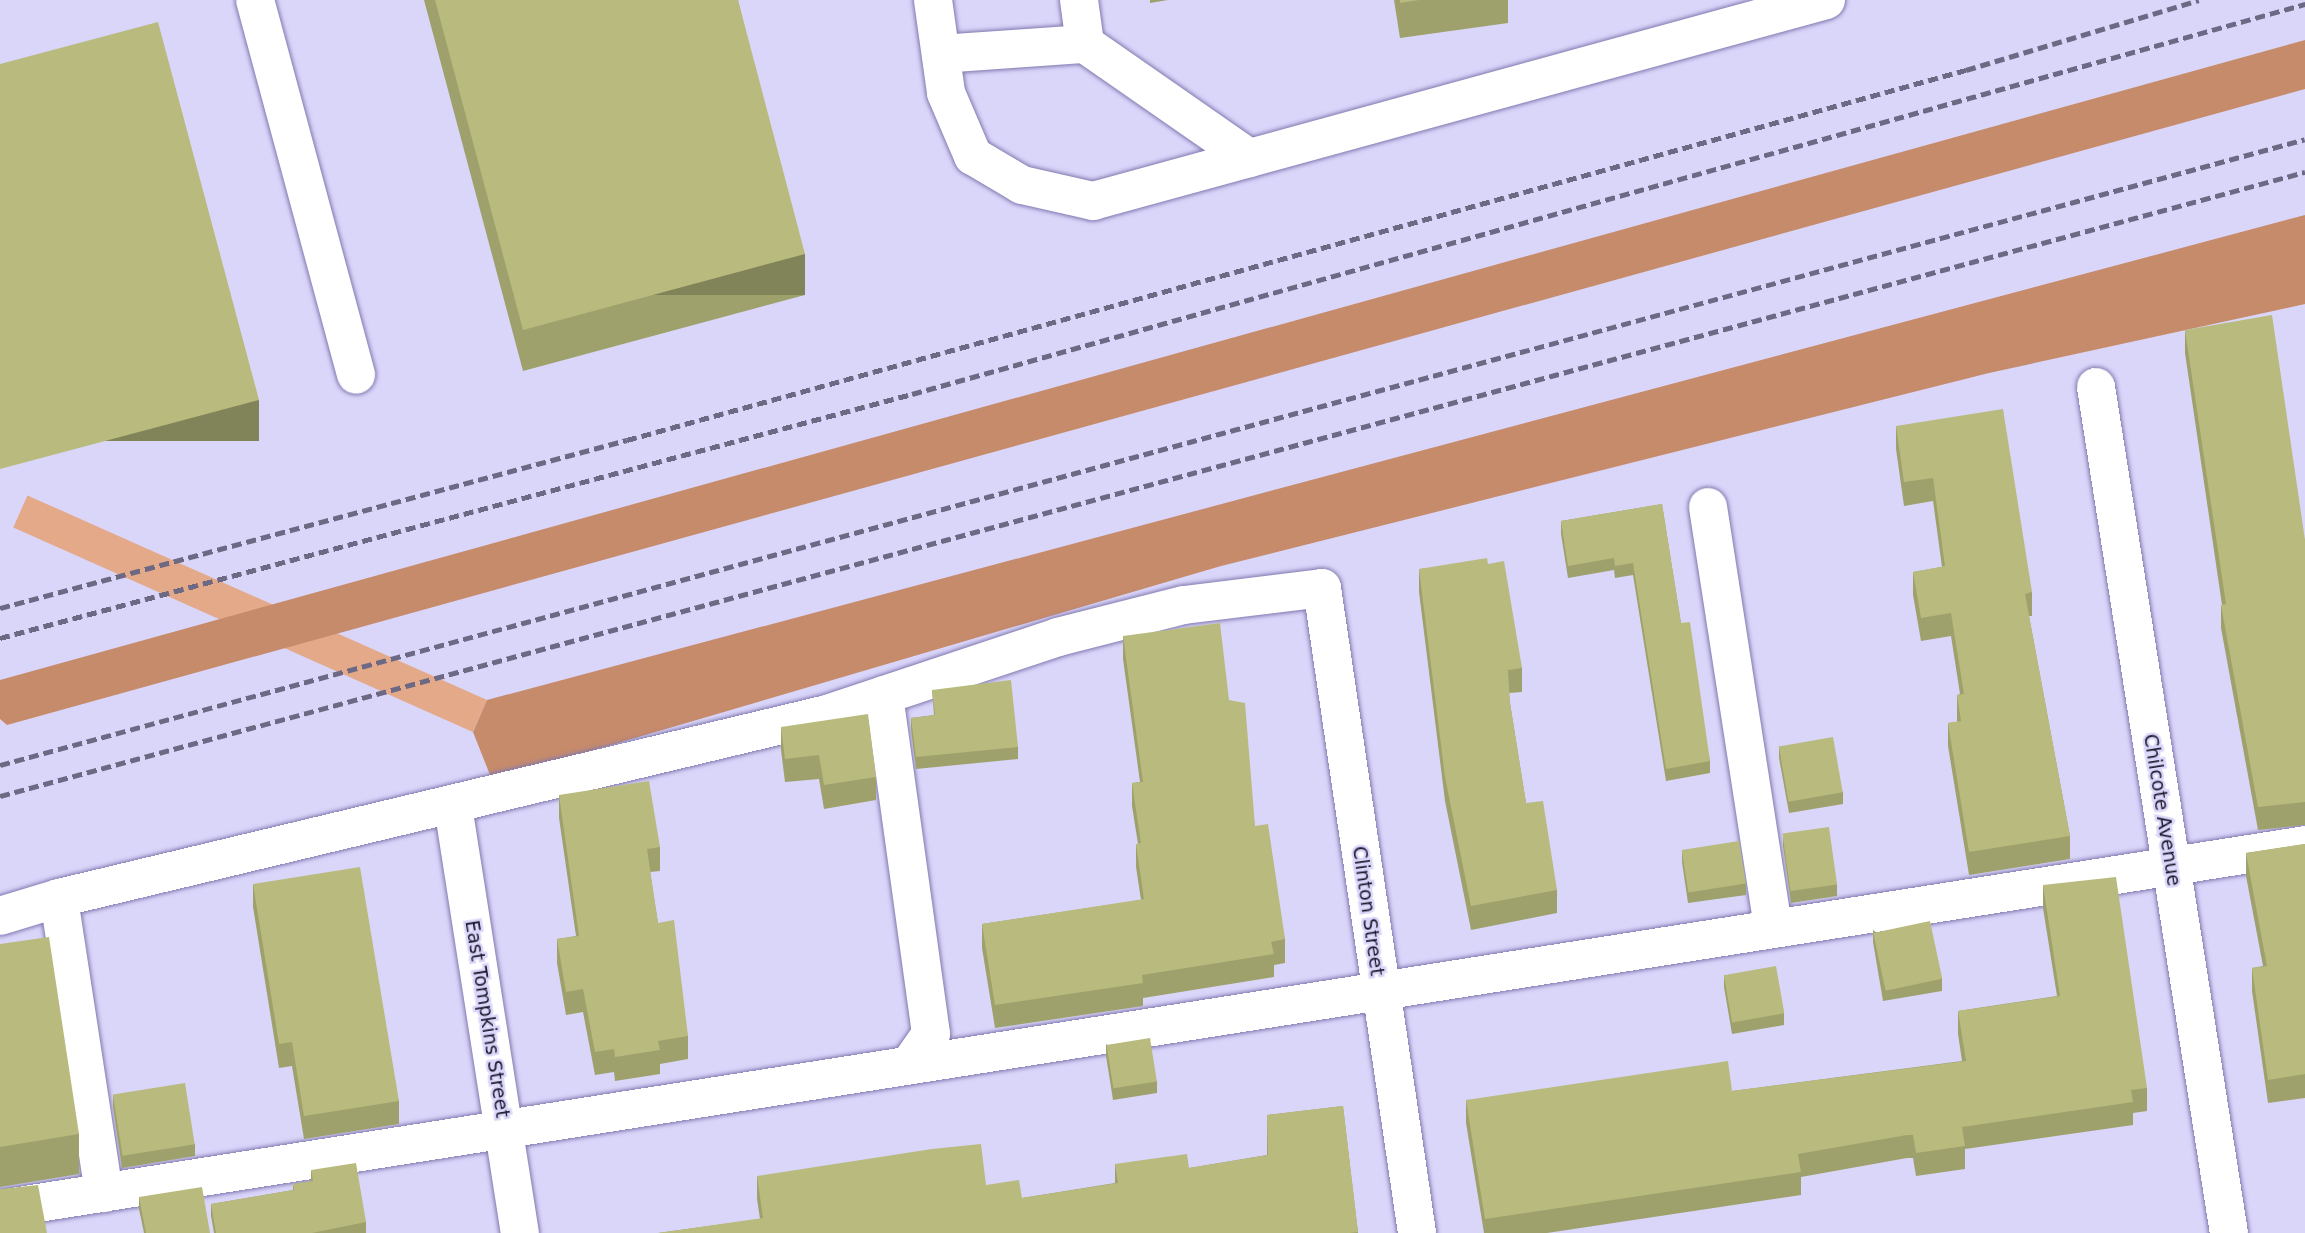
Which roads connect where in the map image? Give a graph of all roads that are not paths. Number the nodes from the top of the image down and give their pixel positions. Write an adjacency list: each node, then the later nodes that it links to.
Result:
1 (255, 0): 8 (street)
2 (933, 0): 6 (street)
3 (1079, 0): 5 (street)
4 (1826, 0): 7 (street)
5 (1085, 44): 6 (street); 7 (street)
6 (941, 54): 7 (street)
7 (1249, 158)
8 (356, 375)
9 (2096, 387): 14 (street, Chilcote Avenue)
10 (1707, 507): 17 (street)
11 (884, 695): 12 (street); 18 (street, Clinton Street); 19 (street)
12 (453, 806): 15 (street); 20 (street, East Tompkins Street)
13 (2305, 845): 14 (street)
14 (2170, 867): 17 (street); 25 (street, Chilcote Avenue)
15 (59, 898): 16 (street); 21 (street)
16 (0, 916)
17 (1773, 927): 18 (street)
18 (1379, 988): 19 (street); 24 (street, Clinton Street)
19 (909, 1065): 20 (street)
20 (504, 1131): 21 (street); 23 (street, East Tompkins Street)
21 (104, 1193): 22 (street)
22 (0, 1209)
23 (520, 1233)
24 (1418, 1233)
25 (2229, 1233)

